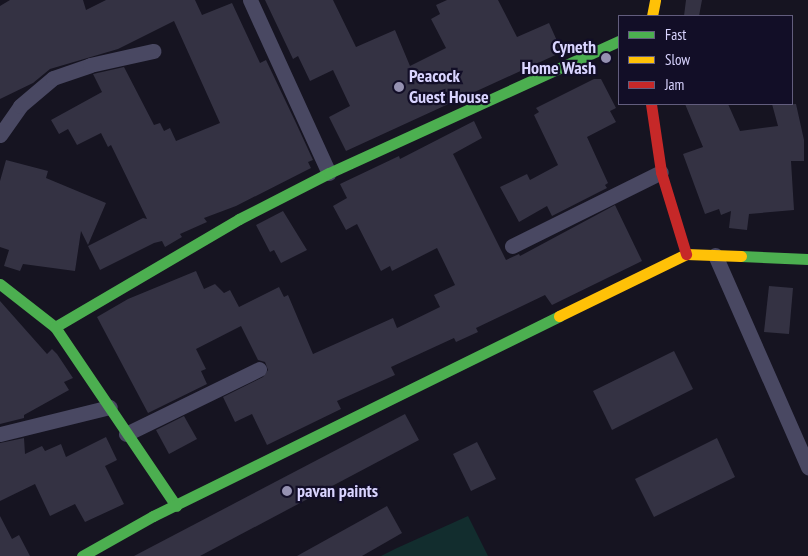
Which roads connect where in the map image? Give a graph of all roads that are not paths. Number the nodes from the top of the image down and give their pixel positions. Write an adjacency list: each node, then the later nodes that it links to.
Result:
1 (250, 0): 9 (street)
2 (655, 0): 3 (street)
3 (652, 15)
4 (618, 41): 9 (street)
5 (153, 51): 7 (street)
6 (651, 105): 8 (street)
7 (0, 134)
8 (661, 172): 10 (street); 11 (street)
9 (329, 173): 15 (street)
10 (512, 246)
11 (686, 254): 12 (street); 21 (street)
12 (715, 255): 13 (street); 20 (street)
13 (808, 259)
14 (0, 284): 15 (street)
15 (55, 327): 17 (street)
16 (258, 369): 19 (street)
17 (110, 407): 18 (street); 19 (street)
18 (0, 434)
19 (126, 434): 21 (street)
20 (808, 467)
21 (176, 506): 22 (street)
22 (82, 556)

